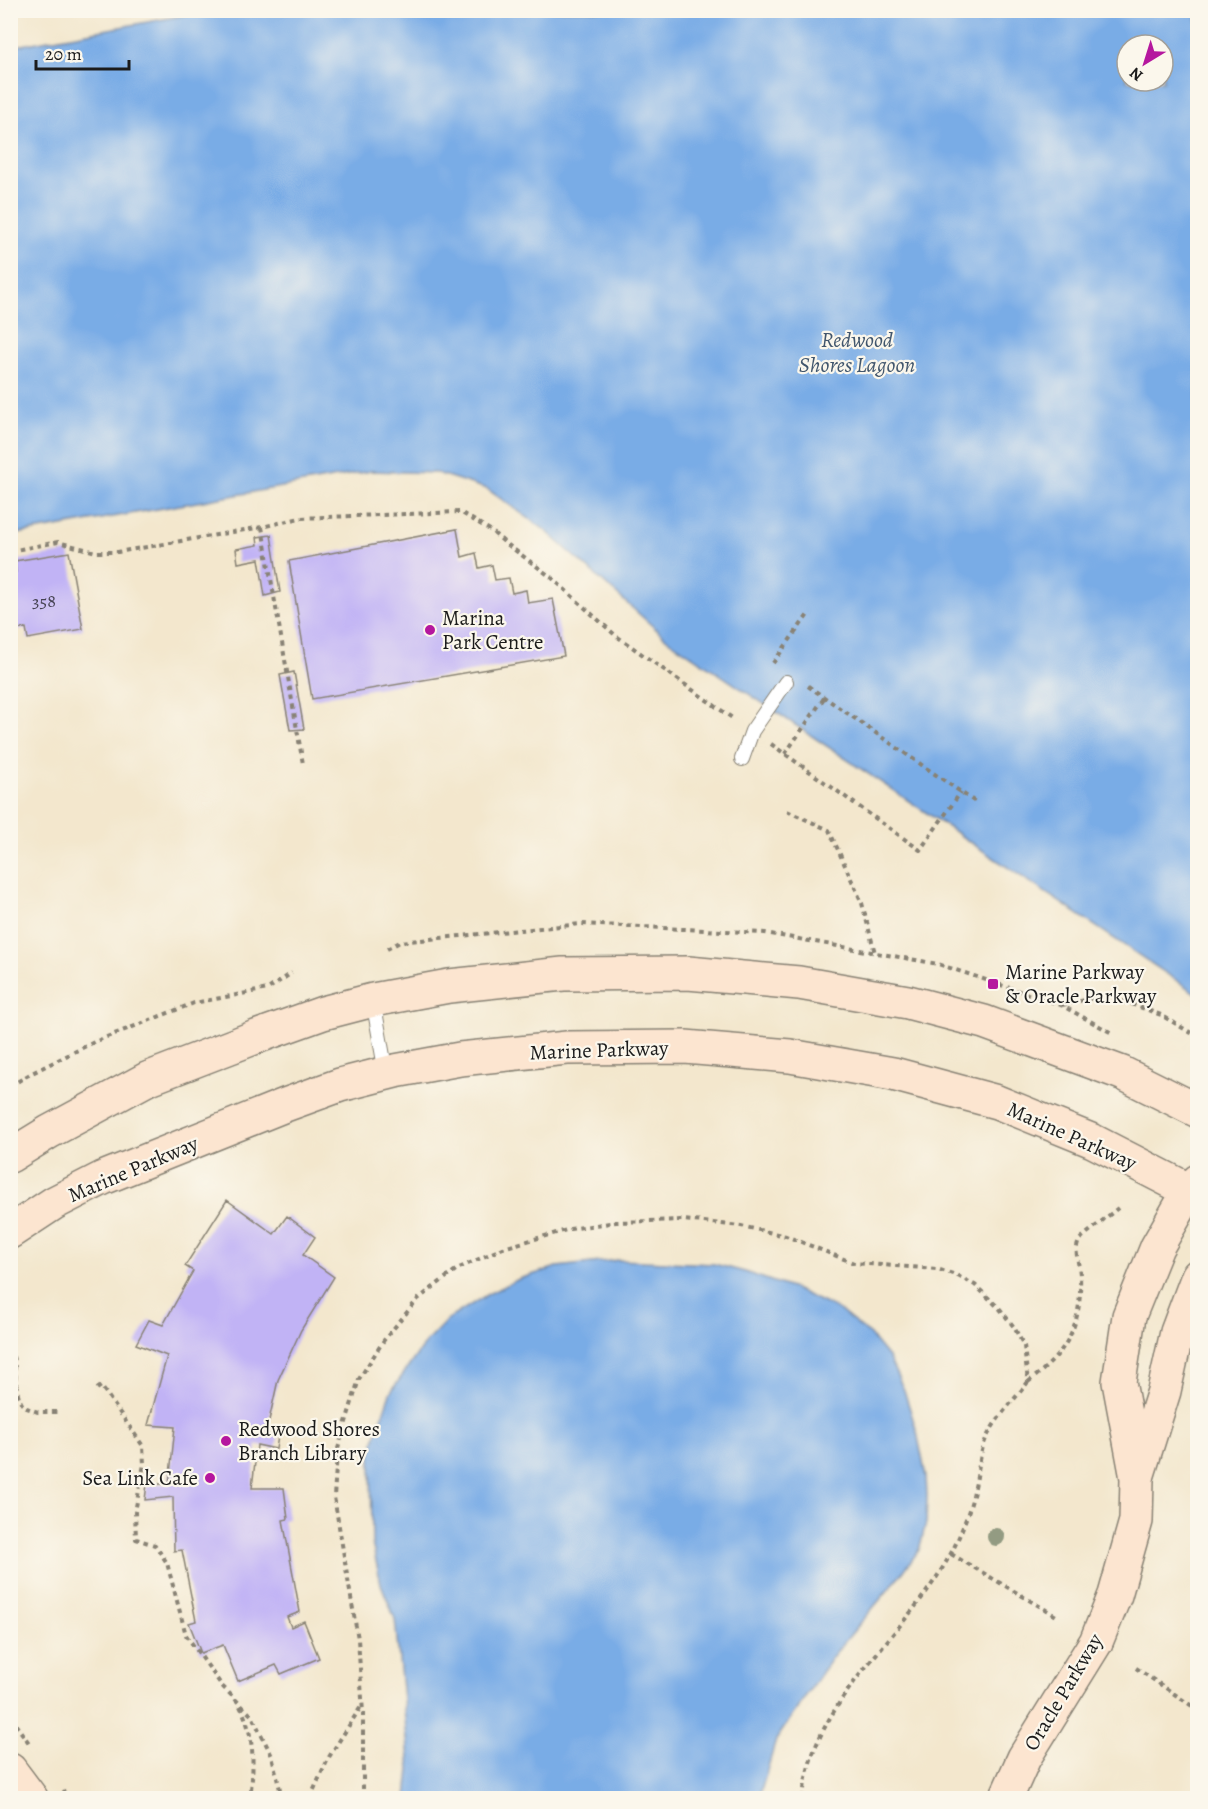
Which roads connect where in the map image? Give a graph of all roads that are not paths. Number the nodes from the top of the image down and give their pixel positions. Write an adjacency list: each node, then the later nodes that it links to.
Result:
1 (786, 682): 2 (lane)
2 (742, 759)
3 (373, 1000): 4 (lane); 5 (main road); 6 (main road)
4 (386, 1073): 7 (main road, Marine Parkway); 8 (main road, Marine Parkway)
5 (1197, 1111)
6 (10, 1156)
7 (1195, 1189): 10 (main road, Oracle Parkway)
8 (10, 1232)
9 (1197, 1276): 10 (main road, Oracle Parkway)
10 (1137, 1478): 13 (main road, Oracle Parkway)
11 (10, 1770): 12 (main road)
12 (31, 1798)
13 (1006, 1798)

